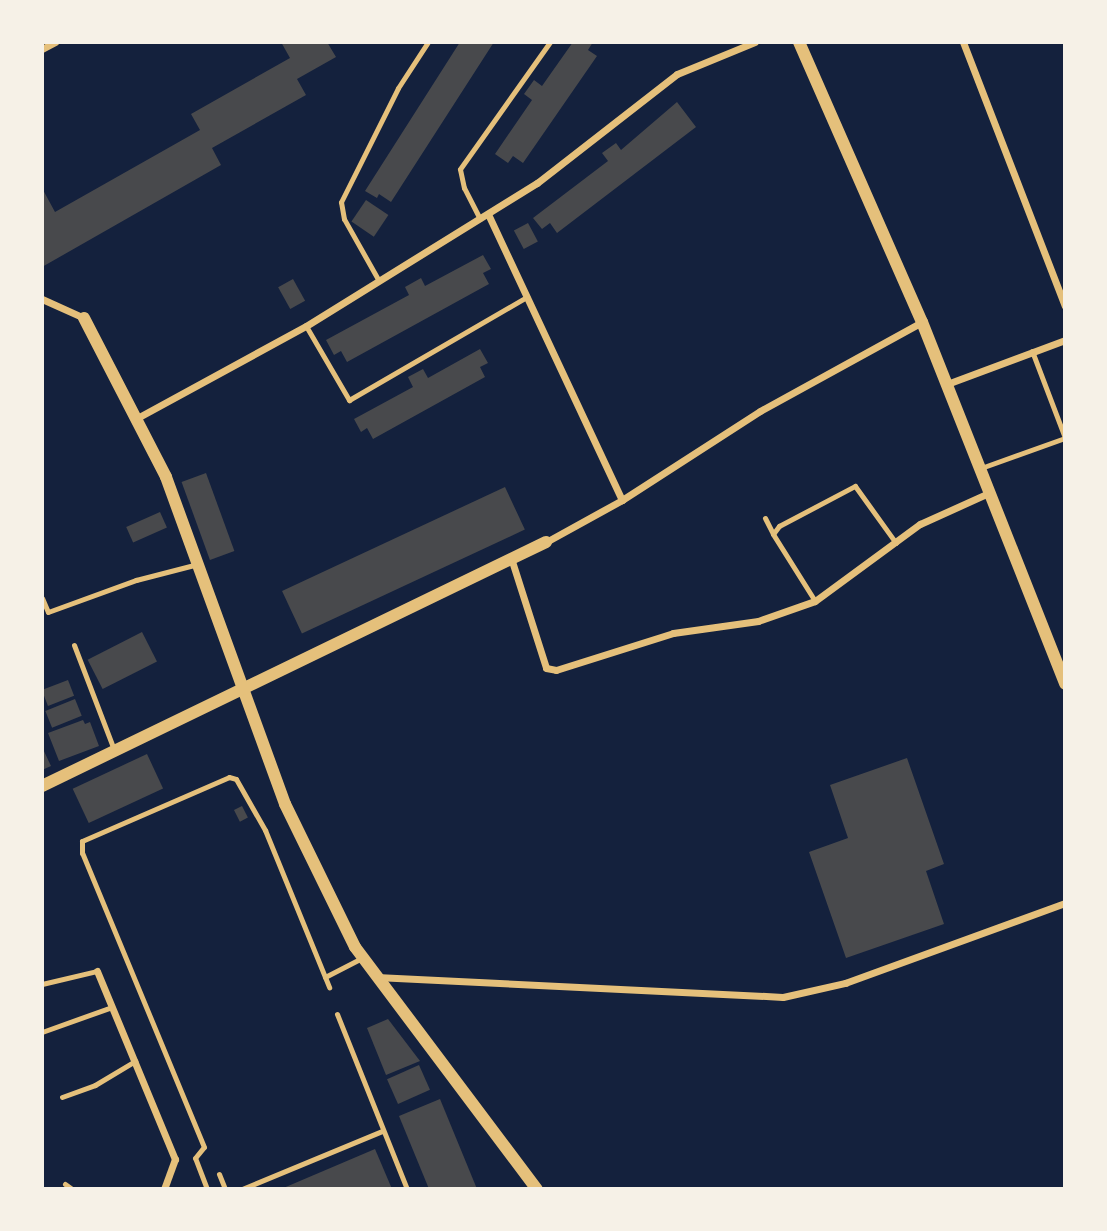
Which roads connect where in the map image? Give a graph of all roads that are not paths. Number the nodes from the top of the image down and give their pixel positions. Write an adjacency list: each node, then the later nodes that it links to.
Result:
1 (55, 42): 7 (street)
2 (428, 42): 10 (lane)
3 (550, 42): 9 (lane)
4 (755, 42): 8 (street)
5 (799, 42): 15 (street)
6 (963, 42): 13 (street)
7 (42, 49)
8 (488, 214): 9 (street); 11 (street)
9 (480, 219): 10 (street)
10 (379, 281): 16 (street)
11 (527, 297): 16 (lane); 24 (street)
12 (42, 299): 14 (street)
13 (1065, 306)
14 (84, 318): 20 (street)
15 (922, 322): 19 (street); 24 (street)
16 (306, 326): 20 (street)
17 (1065, 340): 18 (street)
18 (1032, 351): 19 (street); 21 (lane)
19 (947, 384): 22 (street)
20 (138, 417): 30 (street)
21 (1065, 438): 22 (lane)
22 (981, 468): 23 (street)
23 (991, 492): 28 (street); 34 (street)
24 (622, 500): 27 (street)
25 (765, 518): 26 (lane)
26 (773, 534): 28 (lane); 32 (lane)
27 (547, 542): 29 (street)
28 (897, 544): 32 (street)
29 (511, 558): 32 (street); 35 (street)
30 (198, 564): 31 (lane); 35 (street)
31 (42, 598)
32 (815, 601)
33 (74, 645): 36 (lane)
34 (1065, 684)
35 (245, 688): 36 (street); 39 (street)
36 (115, 751): 37 (street)
37 (42, 786)
38 (1065, 903): 42 (street)
39 (362, 958): 41 (lane); 42 (street)
40 (97, 971): 43 (lane); 45 (street)
41 (325, 977): 44 (lane); 55 (lane)
42 (376, 977): 59 (street)
43 (42, 984)
44 (329, 987)
45 (112, 1007): 47 (lane); 48 (street)
46 (337, 1014): 50 (lane)
47 (42, 1032)
48 (135, 1061): 49 (lane); 54 (street)
49 (62, 1097)
50 (382, 1131): 57 (lane); 58 (lane)
51 (219, 1174): 56 (lane)
52 (65, 1184): 53 (lane)
53 (72, 1189)
54 (164, 1189)
55 (207, 1189)
56 (225, 1189)
57 (242, 1189)
58 (407, 1189)
59 (537, 1189)

